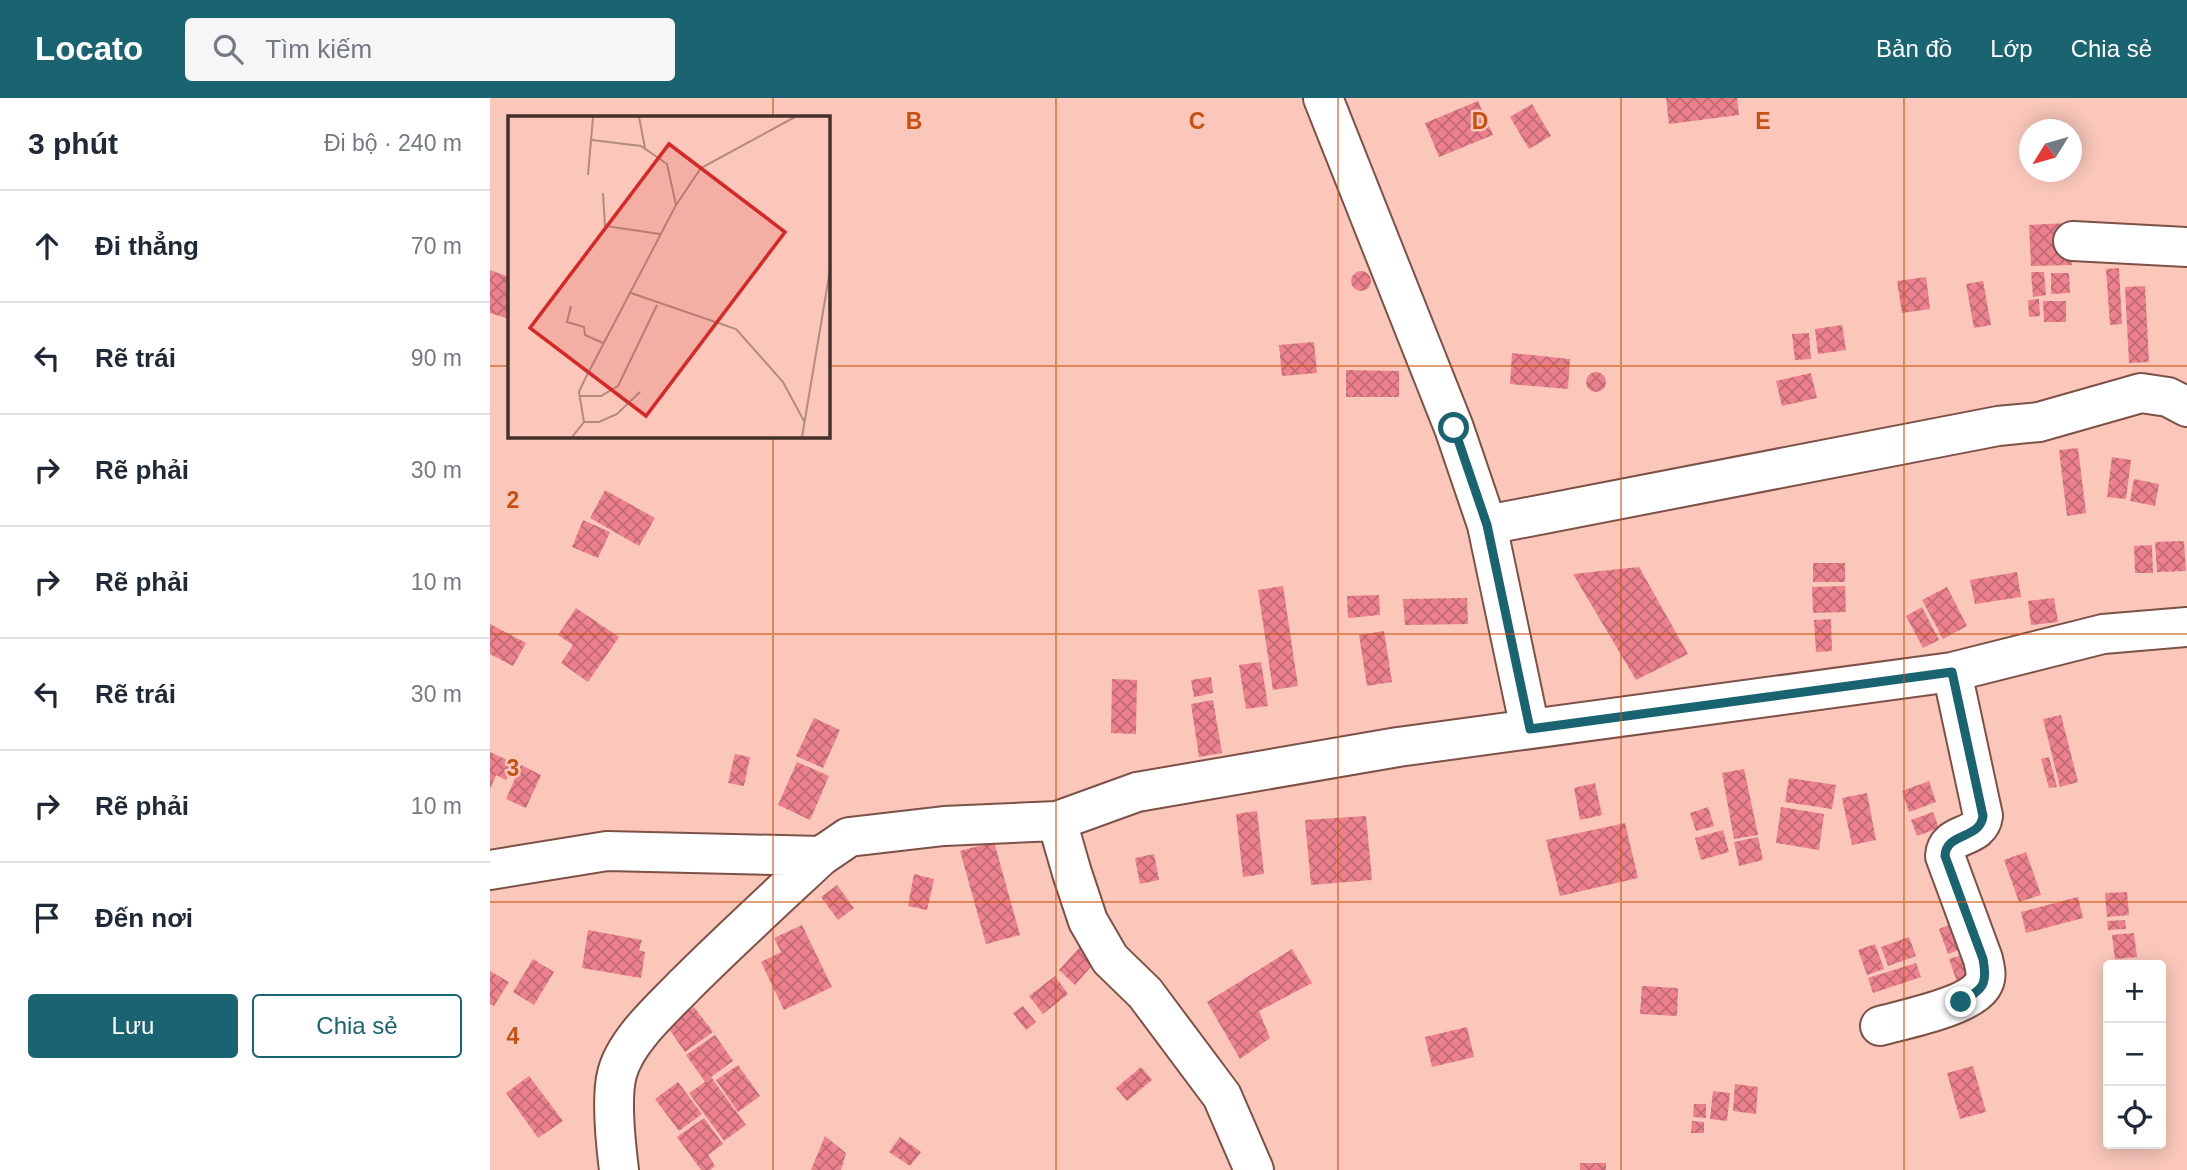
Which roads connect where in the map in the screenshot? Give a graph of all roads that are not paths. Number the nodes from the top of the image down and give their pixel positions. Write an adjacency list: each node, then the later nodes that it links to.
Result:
1 (1323, 98): 5 (street)
2 (2073, 241): 3 (street)
3 (2187, 247)
4 (2187, 407): 5 (street)
5 (1487, 525): 8 (street)
6 (2187, 627): 7 (street)
7 (1952, 672): 8 (street); 12 (street)
8 (1530, 729): 9 (street)
9 (1057, 821): 10 (street); 14 (street)
10 (821, 856): 11 (street); 13 (street)
11 (490, 870)
12 (1880, 1026)
13 (619, 1170)
14 (1254, 1170)

